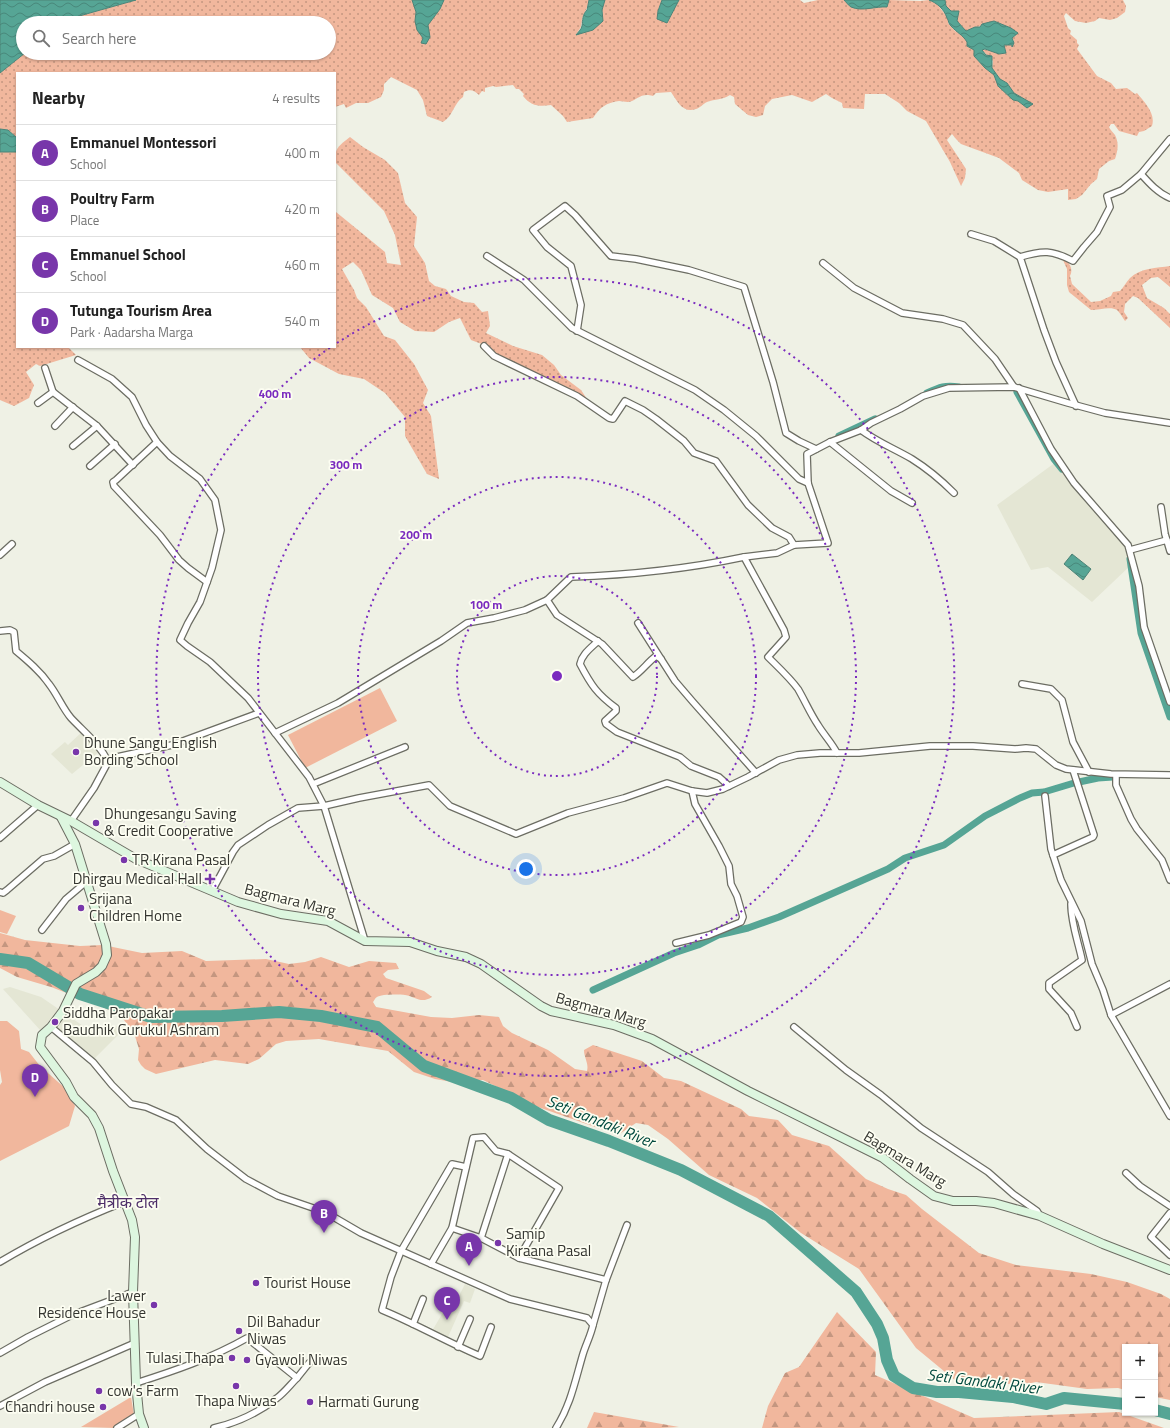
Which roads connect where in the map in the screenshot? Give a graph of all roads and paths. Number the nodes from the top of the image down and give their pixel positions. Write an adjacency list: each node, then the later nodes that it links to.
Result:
1 (1170, 139): 2 (street)
2 (1141, 174): 3 (street); 6 (street)
3 (1170, 198)
4 (971, 234): 6 (street)
5 (487, 256): 8 (street)
6 (1020, 257): 15 (street)
7 (823, 263): 12 (street)
8 (577, 331): 25 (street); 28 (street)
9 (484, 346): 34 (street)
10 (78, 360): 21 (street)
11 (45, 368): 13 (street)
12 (1017, 387): 15 (street); 20 (street); 35 (street)
13 (53, 392): 14 (street); 16 (street)
14 (38, 404)
15 (1076, 406): 17 (street)
16 (73, 407): 18 (street); 19 (street)
17 (1170, 423)
18 (55, 426)
19 (97, 426): 23 (street); 24 (street)
20 (861, 430): 22 (street); 29 (street)
21 (157, 442): 26 (street); 39 (street)
22 (830, 442): 25 (street); 30 (street)
23 (115, 444): 26 (street); 27 (street)
24 (73, 446)
25 (816, 449): 28 (street)
26 (133, 465): 39 (street)
27 (90, 466)
28 (808, 483): 34 (street)
29 (954, 493)
30 (912, 503)
31 (1161, 507): 32 (street)
32 (1167, 540): 35 (street); 36 (street)
33 (12, 544): 37 (street)
34 (794, 545): 38 (street)
35 (1130, 550): 46 (street)
36 (1170, 551)
37 (0, 555)
38 (744, 558): 40 (street); 50 (street)
39 (207, 582): 47 (street)
40 (547, 600): 43 (street); 48 (street)
41 (638, 622): 44 (street)
42 (0, 631): 51 (street)
43 (598, 641): 44 (street); 59 (street)
44 (661, 659): 54 (street)
45 (1022, 684): 53 (street)
46 (1170, 702)
47 (259, 713): 48 (street); 51 (street)
48 (275, 733): 58 (street)
49 (404, 747): 58 (street)
50 (837, 753): 52 (street); 54 (street)
51 (108, 762): 65 (street)
52 (1073, 770): 53 (street); 68 (street)
53 (1089, 772): 55 (street)
54 (756, 773): 59 (street)
55 (1116, 774): 56 (street); 69 (street)
56 (1170, 775)
57 (0, 782): 62 (main road, Bagmara Marg)
58 (313, 784): 63 (street)
59 (729, 786): 60 (street)
60 (692, 791): 63 (street); 76 (street)
61 (1045, 796): 68 (street)
62 (38, 805): 64 (main road, Bagmara Marg); 66 (street)
63 (324, 806): 72 (street); 75 (street)
64 (61, 817): 65 (main road, Bagmara Marg); 67 (main road)
65 (71, 821): 72 (main road, Bagmara Marg)
66 (0, 838)
67 (75, 844): 70 (main road); 71 (street)
68 (1053, 855): 73 (street)
69 (1170, 880)
70 (86, 882): 74 (street); 79 (main road)
71 (0, 892)
72 (212, 892): 75 (main road, Bagmara Marg)
73 (1072, 902): 78 (street); 81 (street)
74 (42, 930)
75 (365, 941): 89 (main road, Bagmara Marg)
76 (676, 943)
77 (1170, 984): 78 (street)
78 (1111, 1015): 82 (street)
79 (51, 1026): 86 (main road); 93 (street)
80 (794, 1027): 89 (street)
81 (1077, 1027)
82 (1170, 1116)
83 (508, 1154): 84 (street); 92 (street); 95 (street)
84 (466, 1167): 91 (street); 93 (street)
85 (1126, 1173): 87 (street)
86 (124, 1202): 96 (street); 100 (main road)
87 (1170, 1206)
88 (1170, 1214): 94 (street)
89 (1040, 1216): 98 (main road, Bagmara Marg)
90 (627, 1225): 99 (street)
91 (452, 1228): 92 (street); 97 (street)
92 (481, 1238): 95 (street)
93 (401, 1251): 97 (street); 103 (street)
94 (1170, 1255)
95 (519, 1258): 99 (street)
96 (0, 1262)
97 (431, 1264): 104 (street)
98 (1170, 1270)
99 (606, 1280): 104 (street)
100 (134, 1292): 106 (main road); 108 (street)
101 (423, 1299): 103 (street)
102 (470, 1319): 107 (street)
103 (414, 1324): 107 (street)
104 (593, 1325): 117 (street)
105 (491, 1327): 107 (street)
106 (135, 1343): 111 (main road); 112 (street)
107 (458, 1347)
108 (0, 1353)
109 (309, 1364): 110 (street)
110 (297, 1378): 111 (street); 116 (street)
111 (136, 1383): 113 (main road)
112 (0, 1406)
113 (139, 1414): 114 (street); 115 (main road)
114 (117, 1428)
115 (144, 1428)
116 (214, 1428)
117 (556, 1428)

